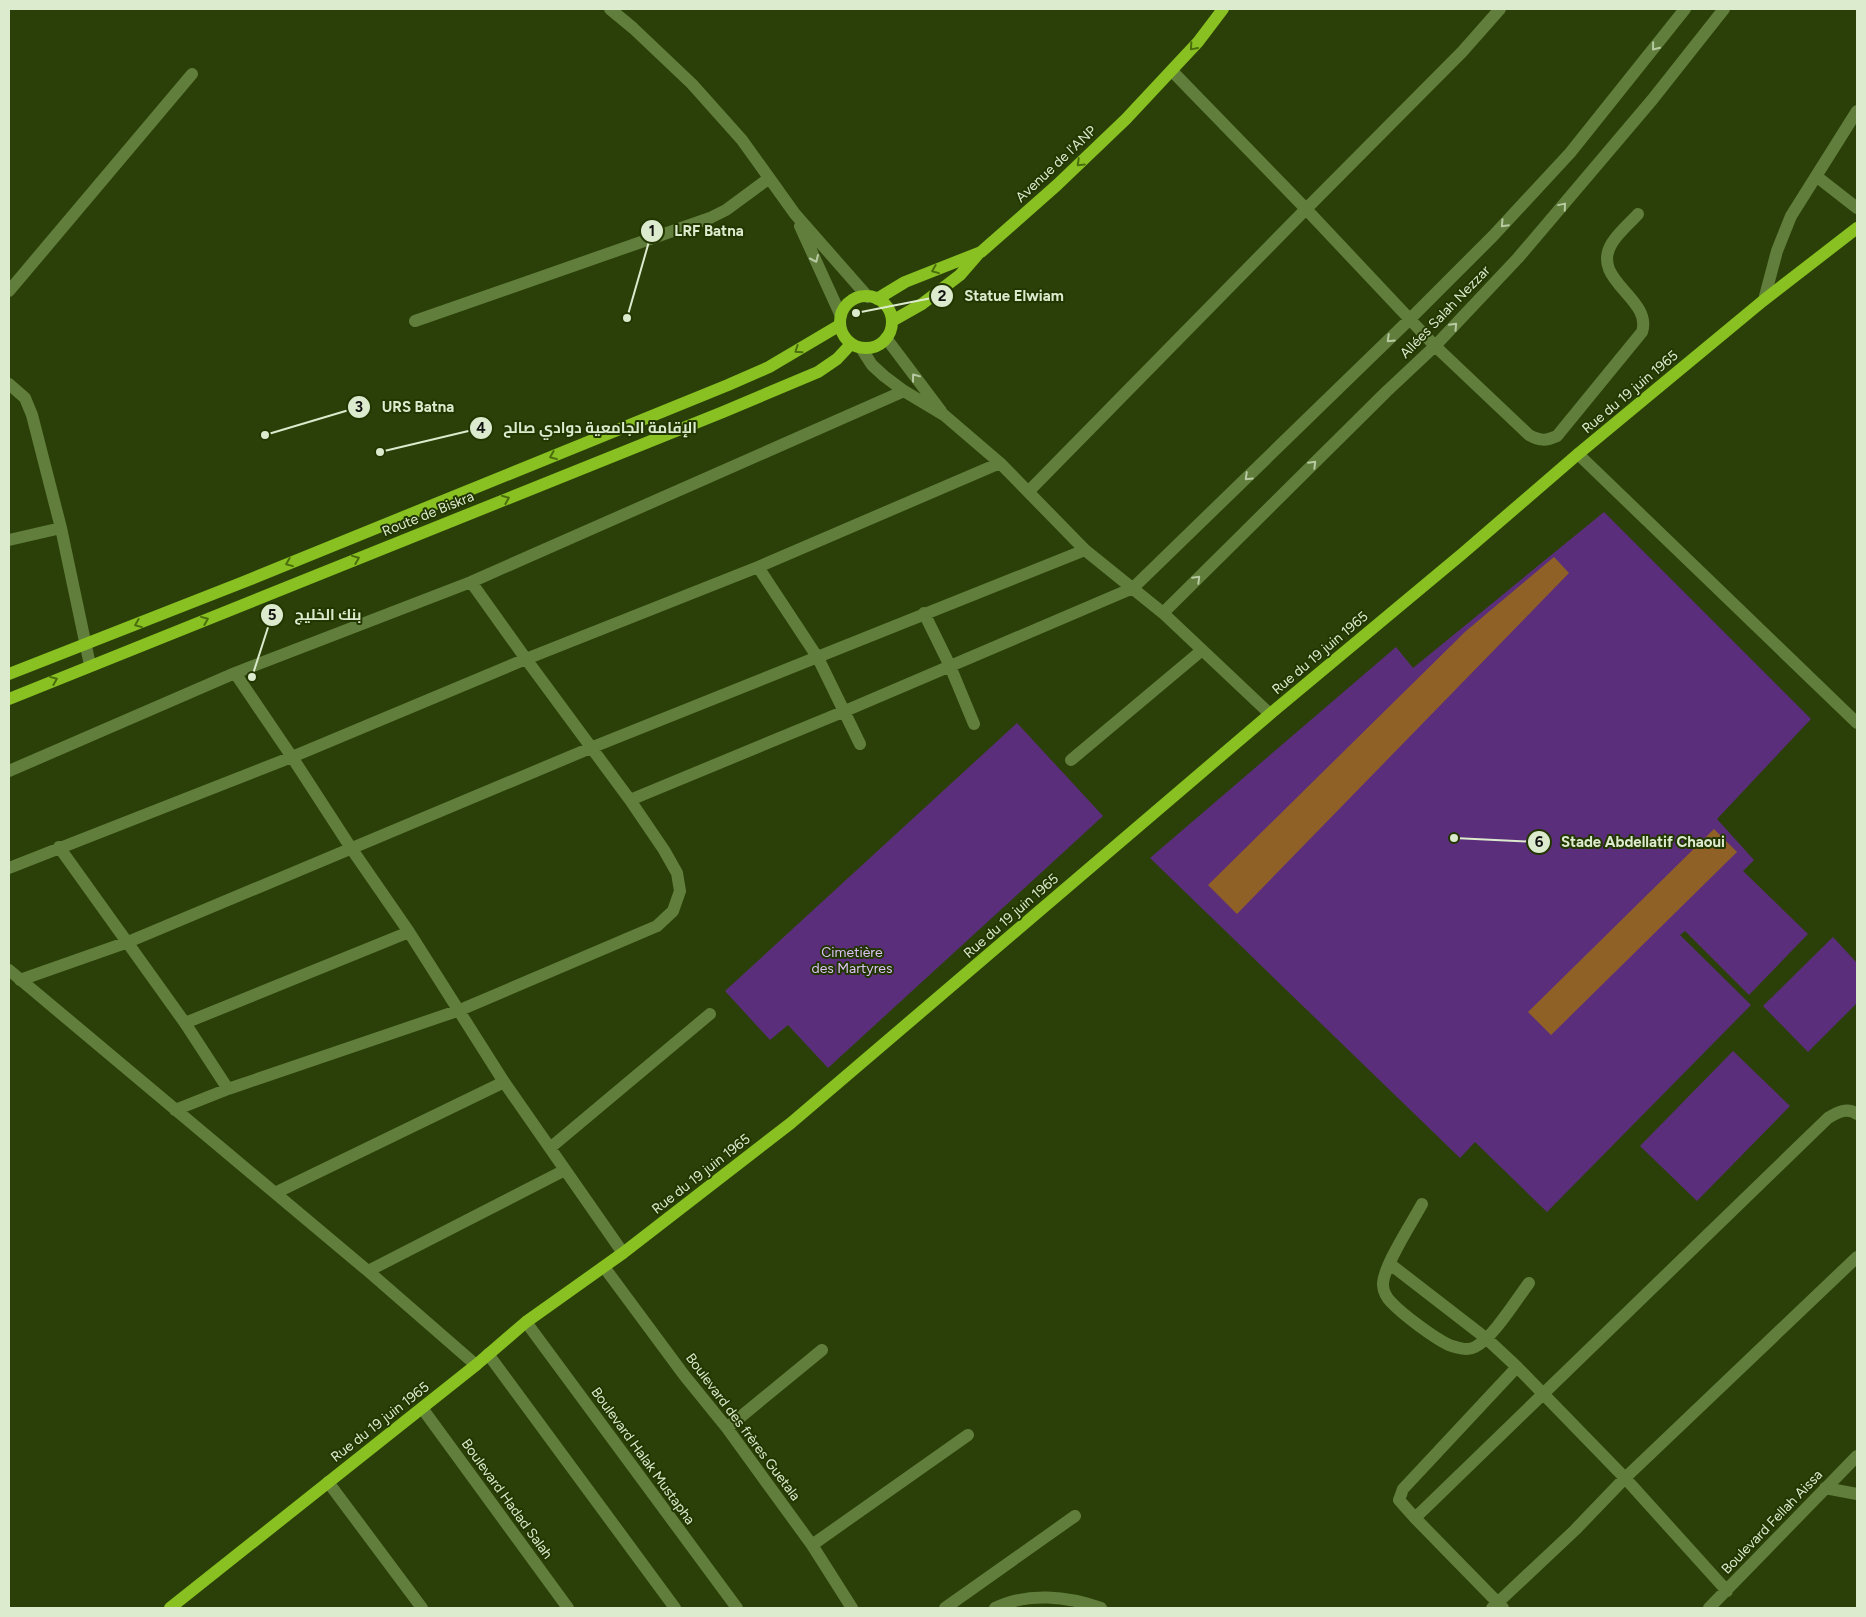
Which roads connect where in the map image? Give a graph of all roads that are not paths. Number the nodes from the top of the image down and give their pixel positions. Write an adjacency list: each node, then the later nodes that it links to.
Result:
1 (610, 9): 7 (street)
2 (619, 9): 7 (street)
3 (1223, 9): 8 (main road, Avenue de l'ANP, one-way to 8)
4 (1500, 9): 14 (street)
5 (1685, 9): 22 (street, one-way to 22)
6 (1724, 9): 28 (street, Allées Salah Nezzar, one-way to 6)
7 (633, 28): 12 (street)
8 (1172, 71): 14 (street); 18 (main road, Avenue de l'ANP, one-way to 18)
9 (192, 74): 19 (street)
10 (1857, 111): 11 (street)
11 (1816, 176): 13 (street); 21 (street)
12 (768, 179): 15 (street); 24 (street)
13 (1857, 208)
14 (1306, 209): 22 (street); 34 (street)
15 (795, 214): 20 (street); 23 (street, one-way to 23)
16 (1638, 214): 28 (street)
17 (1857, 228): 21 (main road, Rue du 19 juin 1965)
18 (981, 252): 20 (main road, Avenue de l'ANP, one-way to 20); 25 (main road)
19 (9, 291)
20 (873, 298): 23 (main road); 25 (main road)
21 (1764, 300): 32 (main road, Rue du 19 juin 1965)
22 (1410, 319): 28 (street); 40 (street, one-way to 40)
23 (840, 320): 27 (main road); 43 (main road, Route de Biskra, one-way to 43)
24 (415, 321)
25 (892, 321): 26 (main road)
26 (886, 338): 27 (main road); 31 (street, one-way to 26)
27 (856, 346): 30 (street); 47 (main road, Route de Biskra, one-way to 27)
28 (1435, 346): 42 (street, Allées Salah Nezzar, one-way to 28)
29 (9, 384): 35 (street)
30 (904, 391): 31 (street); 39 (street)
31 (944, 415): 33 (street)
32 (1578, 454): 53 (main road, Rue du 19 juin 1965); 54 (street)
33 (1000, 463): 34 (street); 38 (street)
34 (1029, 491): 37 (street)
35 (61, 528): 36 (street); 43 (street)
36 (9, 540)
37 (1085, 550): 40 (street); 41 (street)
38 (758, 567): 45 (street); 46 (street)
39 (471, 582): 46 (street); 49 (street)
40 (1133, 588): 42 (street); 48 (street)
41 (924, 613): 45 (street); 48 (street)
42 (1162, 613): 44 (street)
43 (86, 644): 47 (street); 50 (main road, Route de Biskra)
44 (1201, 651): 53 (street); 59 (street)
45 (818, 658): 52 (street); 57 (street)
46 (526, 659): 57 (street); 58 (street)
47 (90, 665): 51 (main road, Route de Biskra, one-way to 47)
48 (950, 666): 52 (street); 55 (street)
49 (235, 673): 58 (street); 60 (street)
50 (9, 674)
51 (9, 699)
52 (845, 711): 56 (street); 61 (street)
53 (1270, 714): 80 (main road, Rue du 19 juin 1965)
54 (1857, 723)
55 (974, 724)
56 (860, 744)
57 (593, 747): 61 (street); 63 (street)
58 (292, 757): 62 (street); 63 (street)
59 (1071, 760)
60 (9, 771)
61 (630, 800): 69 (street)
62 (59, 847): 64 (street); 66 (street)
63 (351, 848): 65 (street); 66 (street)
64 (9, 868)
65 (409, 932): 69 (street); 71 (street)
66 (128, 942): 68 (street); 71 (street)
67 (9, 970): 68 (street)
68 (20, 980): 74 (street)
69 (460, 1010): 72 (street); 73 (street)
70 (710, 1014): 76 (street)
71 (184, 1023): 73 (street)
72 (504, 1082): 76 (street); 78 (street)
73 (228, 1090): 74 (street)
74 (175, 1110): 78 (street)
75 (1857, 1114): 92 (street)
76 (550, 1148): 77 (street)
77 (565, 1170): 80 (street); 84 (street)
78 (275, 1193): 84 (street)
79 (1422, 1204): 82 (street)
80 (623, 1253): 83 (main road, Rue du 19 juin 1965)
81 (1857, 1257): 97 (street)
82 (1390, 1264): 87 (street); 87 (street)
83 (604, 1267): 86 (main road, Rue du 19 juin 1965); 94 (street, Boulevard des frères Guetala)
84 (368, 1271): 90 (street)
85 (1528, 1283): 87 (street)
86 (526, 1322): 89 (main road, Rue du 19 juin 1965); 111 (street, Boulevard Halak Mustapha)
87 (1487, 1339): 91 (street)
88 (822, 1350): 94 (street)
89 (488, 1354): 90 (main road, Rue du 19 juin 1965); 110 (street)
90 (476, 1365): 93 (main road, Rue du 19 juin 1965)
91 (1517, 1367): 92 (street); 102 (street)
92 (1544, 1393): 97 (street); 102 (street)
93 (422, 1408): 98 (main road, Rue du 19 juin 1965); 109 (street, Boulevard Hadad Salah)
94 (727, 1428): 103 (street, Boulevard des frères Guetala)
95 (968, 1435): 103 (street)
96 (1857, 1456): 99 (street, Boulevard Fellah Aissa)
97 (1625, 1478): 104 (street); 106 (street)
98 (328, 1482): 107 (main road, Rue du 19 juin 1965); 108 (street)
99 (1825, 1488): 100 (street); 104 (street, Boulevard Fellah Aissa)
100 (1857, 1494)
101 (1075, 1516): 113 (street)
102 (1415, 1518): 106 (street)
103 (812, 1545): 112 (street, Boulevard des frères Guetala)
104 (1727, 1591): 116 (street, Boulevard Fellah Aissa)
105 (1028, 1603): 114 (street); 115 (street)
106 (1498, 1607)
107 (170, 1608)
108 (422, 1608)
109 (568, 1608)
110 (675, 1608)
111 (737, 1608)
112 (852, 1608)
113 (945, 1608)
114 (995, 1608)
115 (1101, 1608)
116 (1709, 1608)

